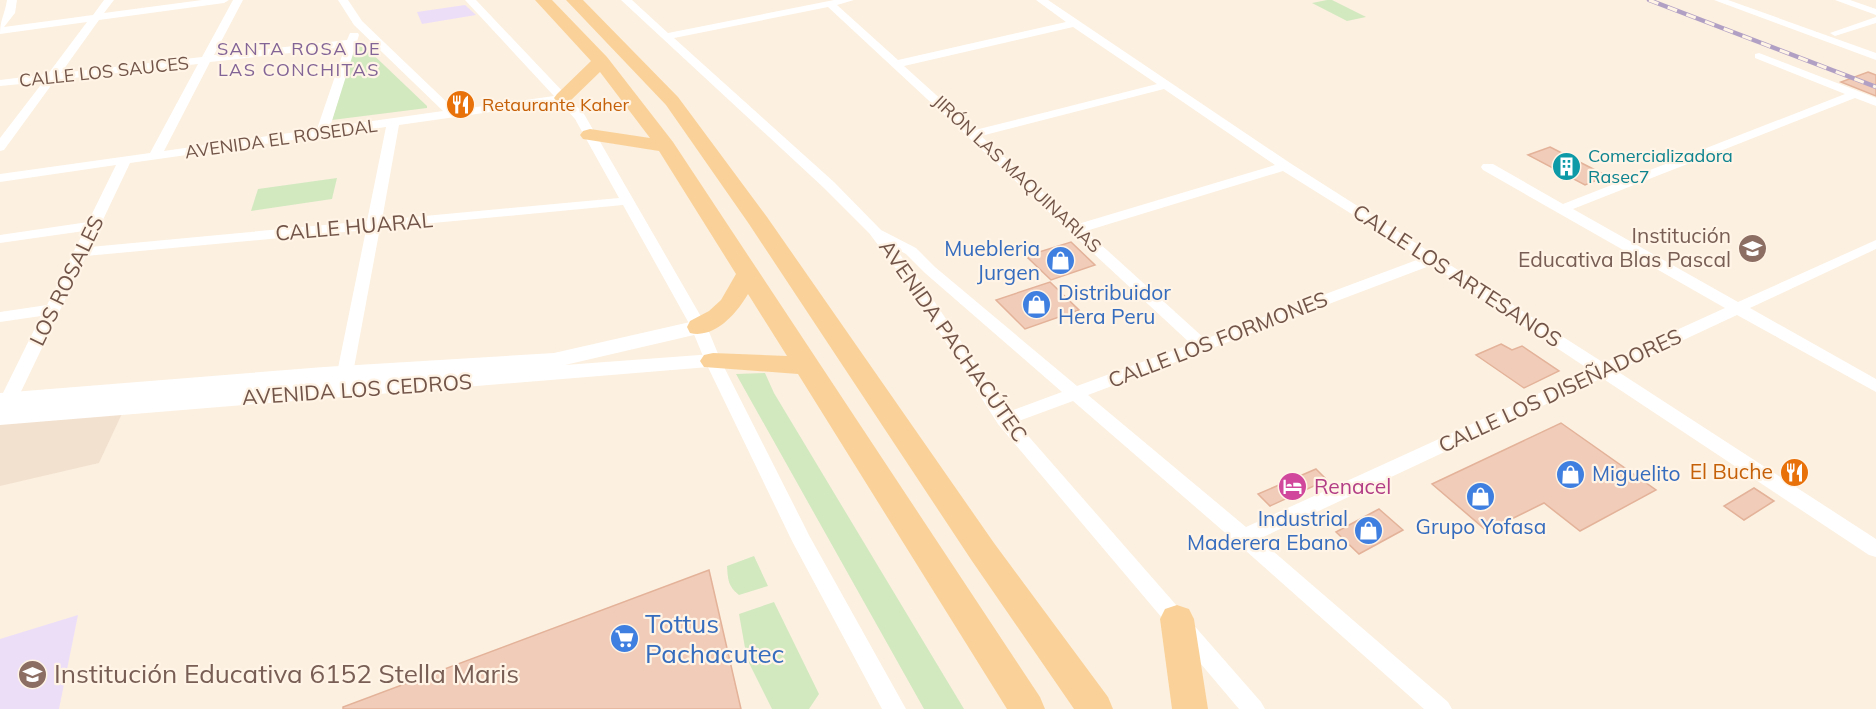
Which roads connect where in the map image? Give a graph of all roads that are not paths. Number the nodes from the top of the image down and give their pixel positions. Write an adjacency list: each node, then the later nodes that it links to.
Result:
1 (13, 0): 23 (street)
2 (110, 0): 19 (street)
3 (224, 0): 19 (street)
4 (238, 0): 31 (street)
5 (343, 0): 21 (street)
6 (470, 0): 38 (street)
7 (543, 0): 32 (main road)
8 (574, 0): 54 (main road)
9 (626, 0): 26 (street, AVENIDA PACHACÚTEC)
10 (795, 0): 17 (street)
11 (849, 0): 16 (street)
12 (1041, 0): 22 (street, CALLE LOS ARTESANOS)
13 (1719, 0): 30 (street)
14 (1744, 0): 25 (street)
15 (1840, 0): 18 (street)
16 (830, 4): 17 (street); 33 (street, JIRÓN LAS MAQUINARIAS)
17 (807, 8): 26 (street)
18 (1876, 12)
19 (98, 17): 24 (street); 34 (street)
20 (1876, 20): 25 (street)
21 (358, 23): 27 (street); 40 (street)
22 (1075, 23): 33 (street); 36 (street, CALLE LOS ARTESANOS)
23 (0, 26)
24 (0, 31)
25 (1835, 33): 28 (street)
26 (667, 36): 58 (street, AVENIDA PACHACÚTEC)
27 (351, 44): 31 (street, CALLE LOS SAUCES); 42 (street)
28 (1876, 48)
29 (1758, 56): 37 (street)
30 (1876, 57)
31 (206, 60): 34 (street, CALLE LOS SAUCES); 47 (street)
32 (601, 61): 38 (main road); 45 (main road)
33 (897, 64): 44 (street, JIRÓN LAS MAQUINARIAS)
34 (52, 78): 35 (street, CALLE LOS SAUCES); 46 (street)
35 (0, 83)
36 (1166, 85): 44 (street); 49 (street, CALLE LOS ARTESANOS)
37 (1856, 94): 39 (street); 53 (street)
38 (563, 98): 40 (street, AVENIDA EL ROSEDAL); 43 (street)
39 (1876, 102)
40 (454, 115): 41 (street, AVENIDA EL ROSEDAL)
41 (393, 123): 42 (street, AVENIDA EL ROSEDAL); 56 (street)
42 (322, 134): 47 (street, AVENIDA EL ROSEDAL)
43 (590, 135): 45 (main road); 52 (street)
44 (973, 135): 57 (street, JIRÓN LAS MAQUINARIAS)
45 (666, 146): 59 (main road)
46 (0, 147)
47 (154, 157): 48 (street, AVENIDA EL ROSEDAL)
48 (125, 161): 51 (street, AVENIDA EL ROSEDAL); 55 (street, LOS ROSALES)
49 (1285, 166): 57 (street); 63 (street, CALLE LOS ARTESANOS)
50 (1488, 167): 53 (street)
51 (0, 178)
52 (626, 201): 56 (street, CALLE HUARAL); 68 (street)
53 (1562, 209): 65 (street)
54 (759, 222): 59 (main road); 85 (main road)
55 (94, 225): 60 (street); 62 (street, LOS ROSALES)
56 (373, 226): 62 (street, CALLE HUARAL); 75 (street)
57 (1076, 229): 70 (street, JIRÓN LAS MAQUINARIAS)
58 (874, 230): 77 (street); 79 (street, AVENIDA PACHACÚTEC)
59 (722, 232): 64 (main road)
60 (0, 239)
61 (1876, 244): 65 (street, CALLE LOS DISEÑADORES)
62 (81, 252): 66 (street, LOS ROSALES)
63 (1433, 259): 70 (street, CALLE LOS FORMONES); 74 (street, CALLE LOS ARTESANOS)
64 (748, 273): 68 (main road); 73 (main road)
65 (1738, 308): 74 (street, CALLE LOS DISEÑADORES); 76 (street)
66 (54, 309): 67 (street); 78 (street, LOS ROSALES)
67 (0, 317)
68 (699, 327): 69 (street, AVENIDA LOS CEDROS); 71 (street)
69 (650, 339): 72 (street); 75 (street, AVENIDA LOS CEDROS)
70 (1203, 345): 77 (street, CALLE LOS FORMONES)
71 (713, 361): 72 (street, AVENIDA LOS CEDROS); 73 (main road); 83 (street)
72 (658, 366): 78 (street, AVENIDA LOS CEDROS)
73 (807, 366): 84 (main road)
74 (1603, 370): 80 (street, CALLE LOS DISEÑADORES); 81 (street, CALLE LOS ARTESANOS)
75 (345, 373): 78 (street, AVENIDA LOS CEDROS)
76 (1876, 386)
77 (1075, 394): 79 (street, CALLE LOS FORMONES); 80 (street)
78 (3, 406)
79 (1004, 420): 82 (street, AVENIDA PACHACÚTEC)
80 (1244, 537): 88 (street)
81 (1876, 549)
82 (1178, 619): 86 (main road); 87 (street, AVENIDA PACHACÚTEC)
83 (894, 709)
84 (1027, 709)
85 (1095, 709)
86 (1190, 709)
87 (1253, 709)
88 (1440, 709)

